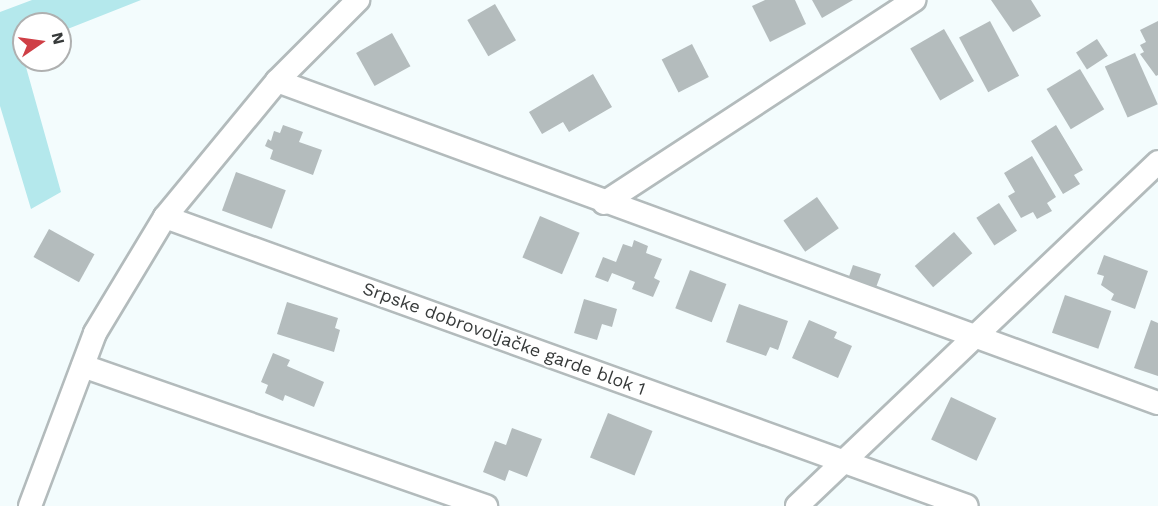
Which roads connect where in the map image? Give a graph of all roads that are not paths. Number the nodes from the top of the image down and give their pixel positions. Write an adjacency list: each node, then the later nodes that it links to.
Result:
1 (358, 0): 3 (street)
2 (914, 0): 5 (street)
3 (277, 81): 5 (street); 6 (street)
4 (1158, 162): 7 (street)
5 (604, 203): 7 (street)
6 (165, 217): 8 (street); 10 (street, Srpske dobrovoljačke garde blok 1)
7 (973, 337): 9 (street); 10 (street)
8 (83, 366): 11 (street); 12 (street)
9 (1158, 403)
10 (844, 461): 13 (street); 14 (street, Srpske dobrovoljačke garde blok 1)
11 (30, 506)
12 (486, 506)
13 (797, 506)
14 (967, 506)

